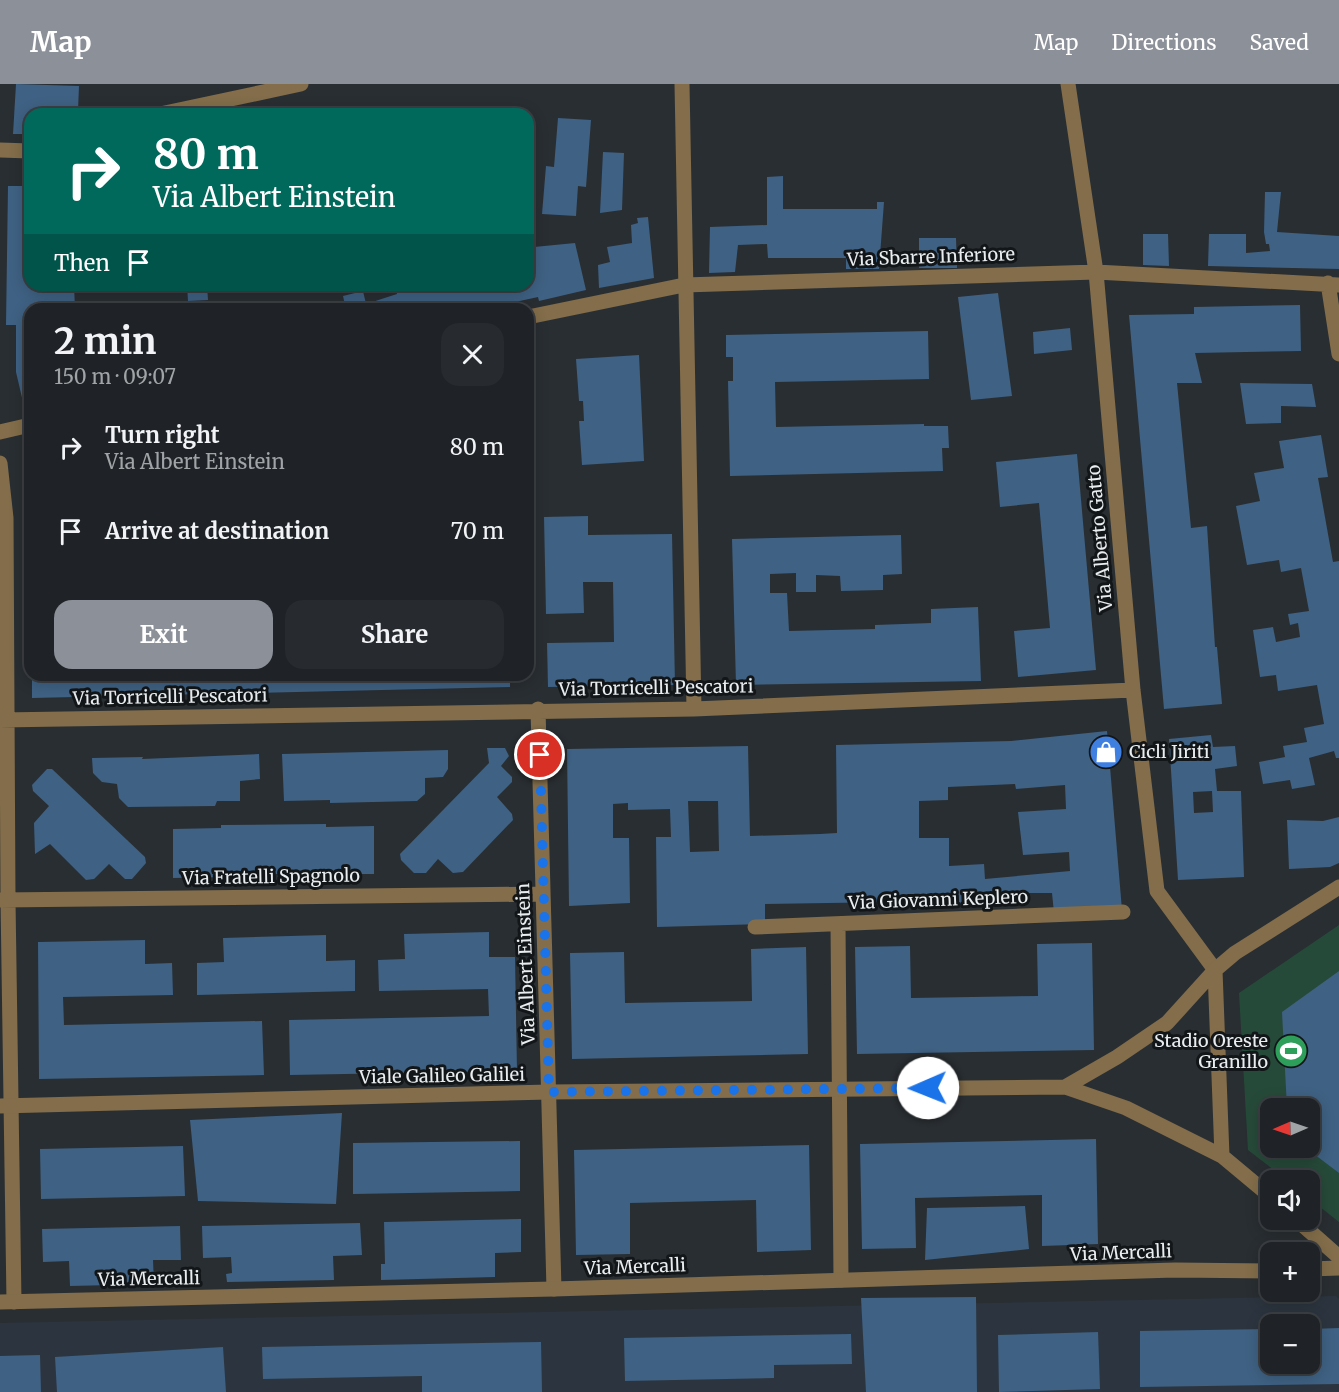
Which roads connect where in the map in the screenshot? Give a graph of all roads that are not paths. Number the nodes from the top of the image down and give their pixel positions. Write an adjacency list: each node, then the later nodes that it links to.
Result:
1 (301, 84): 4 (street)
2 (682, 84): 9 (street)
3 (1068, 84): 7 (street, Via Alberto Gatto)
4 (188, 108)
5 (0, 150): 6 (street)
6 (24, 151)
7 (1096, 272): 8 (street, Via Sbarre Inferiore); 9 (street, Via Sbarre Inferiore); 15 (street, Via Alberto Gatto)
8 (1334, 284): 11 (street)
9 (684, 285): 10 (street, Via Sbarre Inferiore); 16 (street)
10 (534, 316)
11 (1339, 354)
12 (24, 426): 13 (street)
13 (0, 432)
14 (0, 463): 18 (street)
15 (1133, 690): 16 (street, Via Torricelli Pescatori); 25 (street, Via Alberto Gatto)
16 (694, 709): 17 (street, Via Torricelli Pescatori)
17 (538, 710): 18 (street, Via Torricelli Pescatori); 20 (street, Via Albert Einstein)
18 (3, 719): 21 (street)
19 (1339, 887): 25 (street)
20 (543, 894): 21 (street, Via Fratelli Spagnolo); 28 (street, Via Albert Einstein)
21 (4, 900): 29 (street)
22 (1123, 912): 23 (street, Via Giovanni Keplero)
23 (838, 924): 24 (street, Via Giovanni Keplero); 27 (street)
24 (755, 927)
25 (1215, 970): 26 (street); 30 (street)
26 (1065, 1087): 27 (street, Viale Galileo Galilei); 30 (street)
27 (838, 1089): 28 (street, Viale Galileo Galilei); 37 (street)
28 (549, 1092): 29 (street, Viale Galileo Galilei); 38 (street, Via Albert Einstein)
29 (6, 1106): 39 (street)
30 (1222, 1156): 31 (street)
31 (1260, 1188)
32 (1308, 1230): 33 (street)
33 (1339, 1257)
34 (1339, 1268): 35 (street)
35 (1320, 1269)
36 (1260, 1271): 37 (street, Via Mercalli)
37 (842, 1280): 38 (street, Via Mercalli)
38 (554, 1290): 39 (street, Via Mercalli)
39 (7, 1302)

